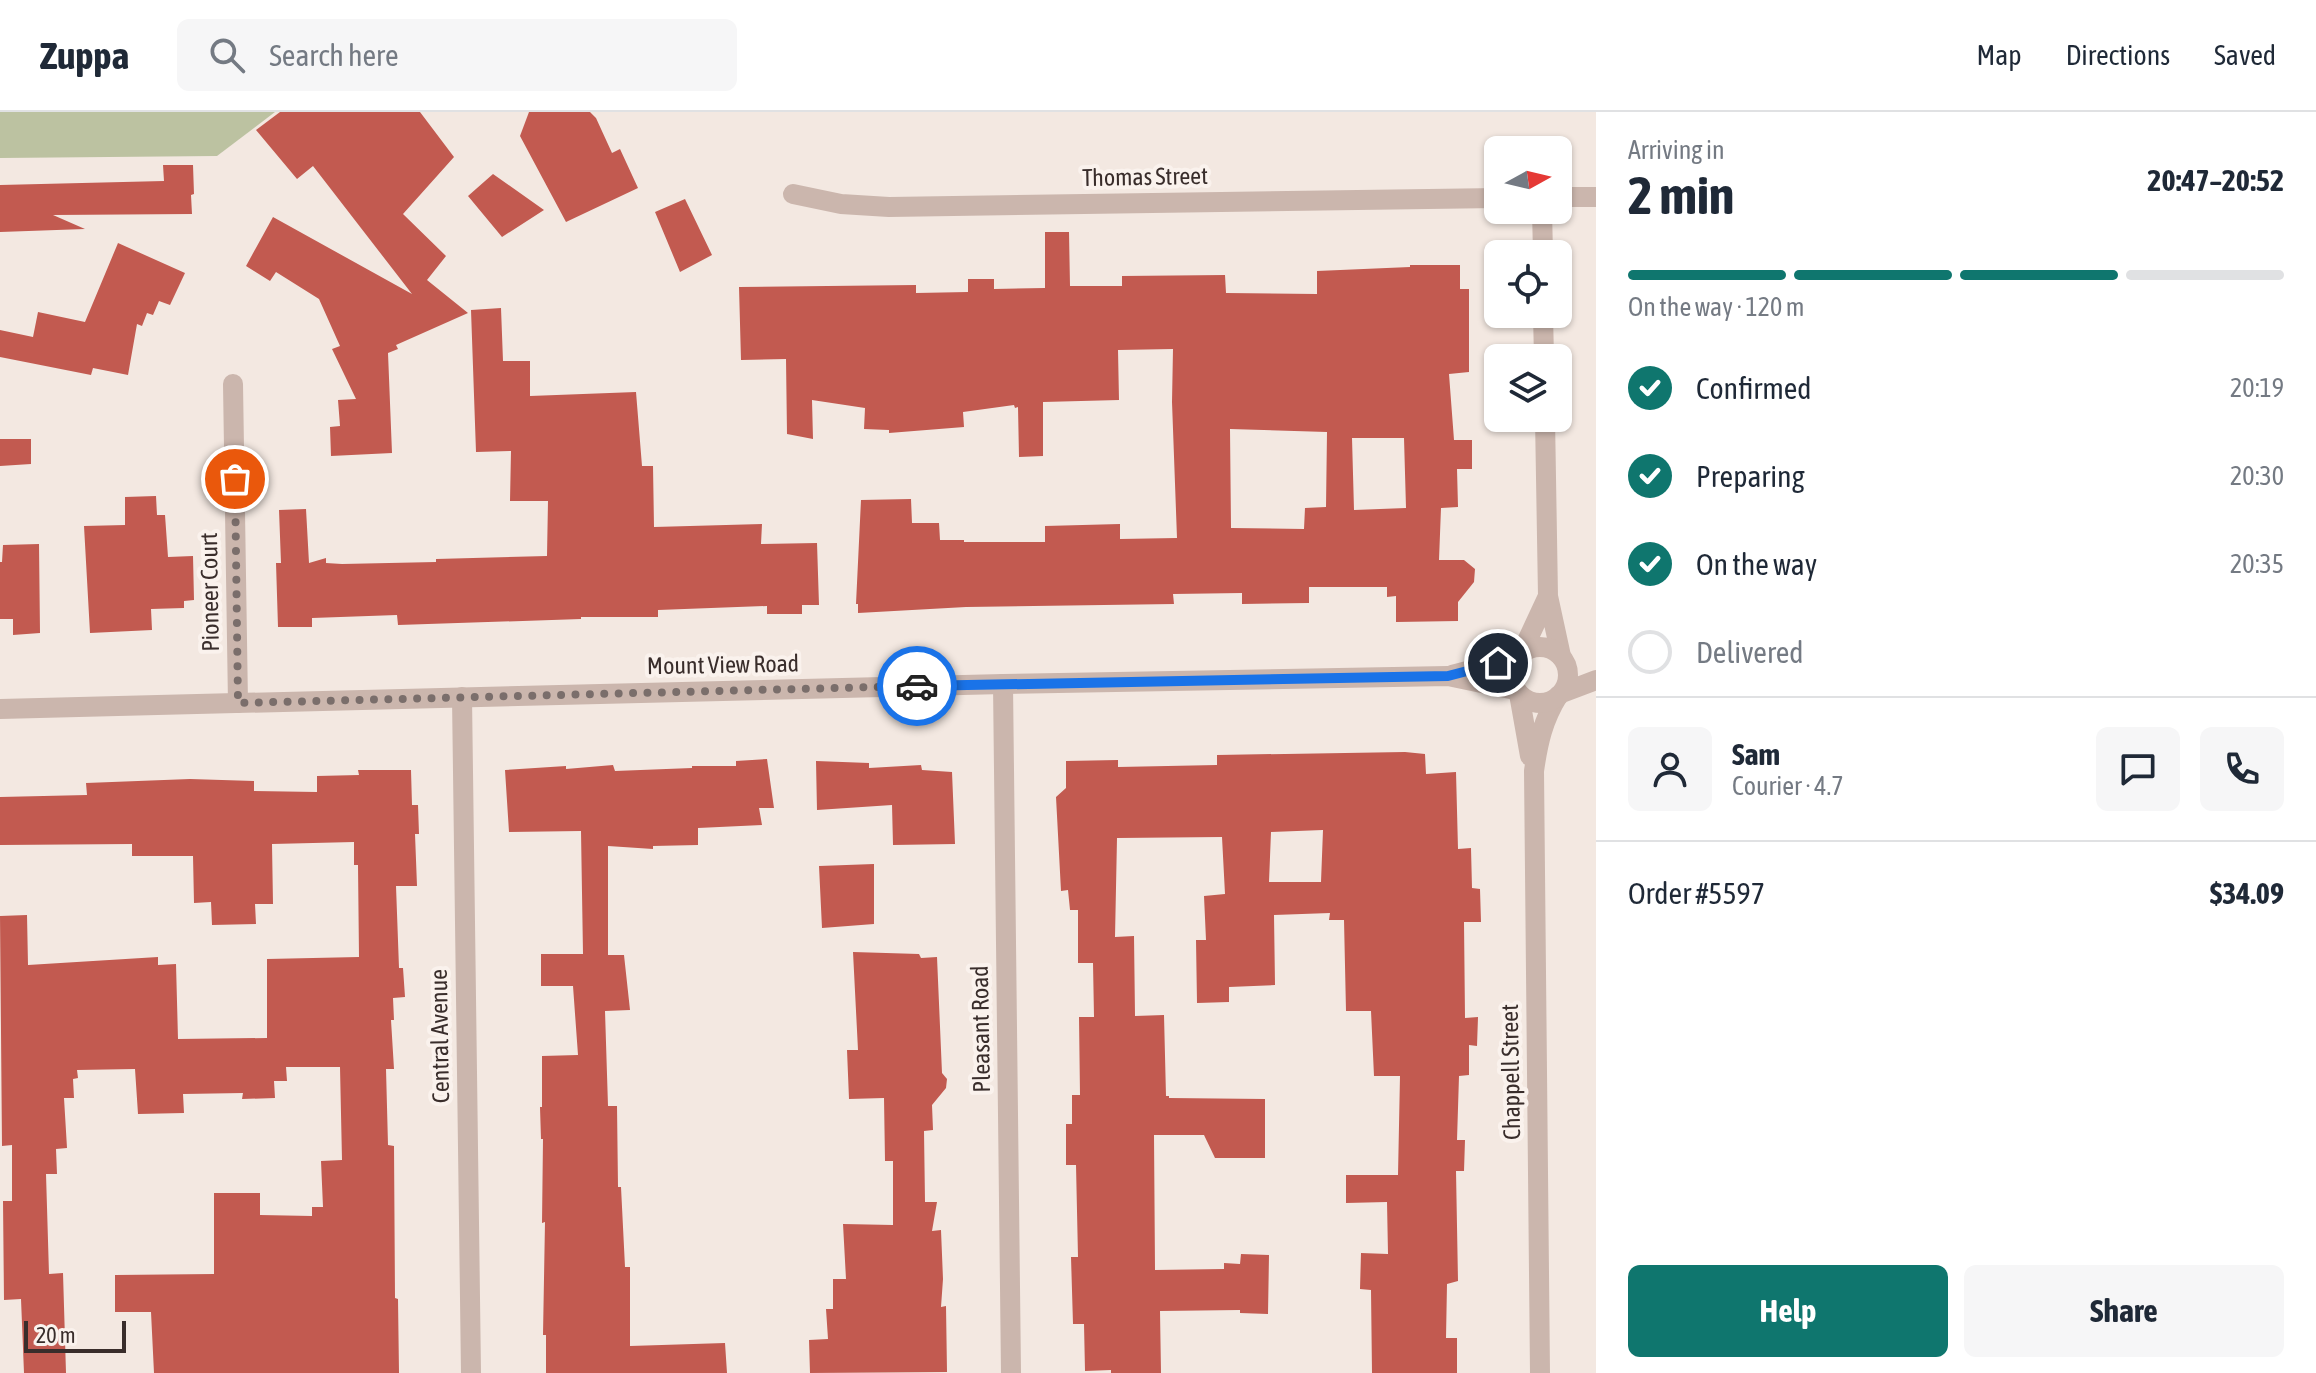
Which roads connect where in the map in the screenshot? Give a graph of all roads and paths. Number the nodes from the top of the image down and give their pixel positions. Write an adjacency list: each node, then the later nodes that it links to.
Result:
1 (793, 194): 4 (street, Thomas Street)
2 (1572, 197): 3 (street)
3 (1596, 197)
4 (1484, 198)
5 (233, 384): 17 (street, Pioneer Court)
6 (1545, 432): 7 (street)
7 (1548, 596): 8 (street); 9 (street)
8 (1519, 656): 9 (street); 11 (street, Mount View Road); 14 (street)
9 (1563, 659): 10 (street); 15 (street)
10 (1596, 670)
11 (1448, 676): 13 (street, Mount View Road); 14 (street, Mount View Road)
12 (1596, 680): 15 (street)
13 (1003, 684): 16 (street, Mount View Road); 21 (street, Pleasant Road)
14 (1517, 692): 15 (street); 19 (street, Chappell Street)
15 (1560, 695): 19 (street, Chappell Street)
16 (462, 697): 17 (street, Mount View Road); 20 (street, Central Avenue)
17 (238, 703): 18 (street, Mount View Road)
18 (0, 709)
19 (1534, 771): 22 (street, Chappell Street)
20 (471, 1373)
21 (1011, 1373)
22 (1540, 1373)

